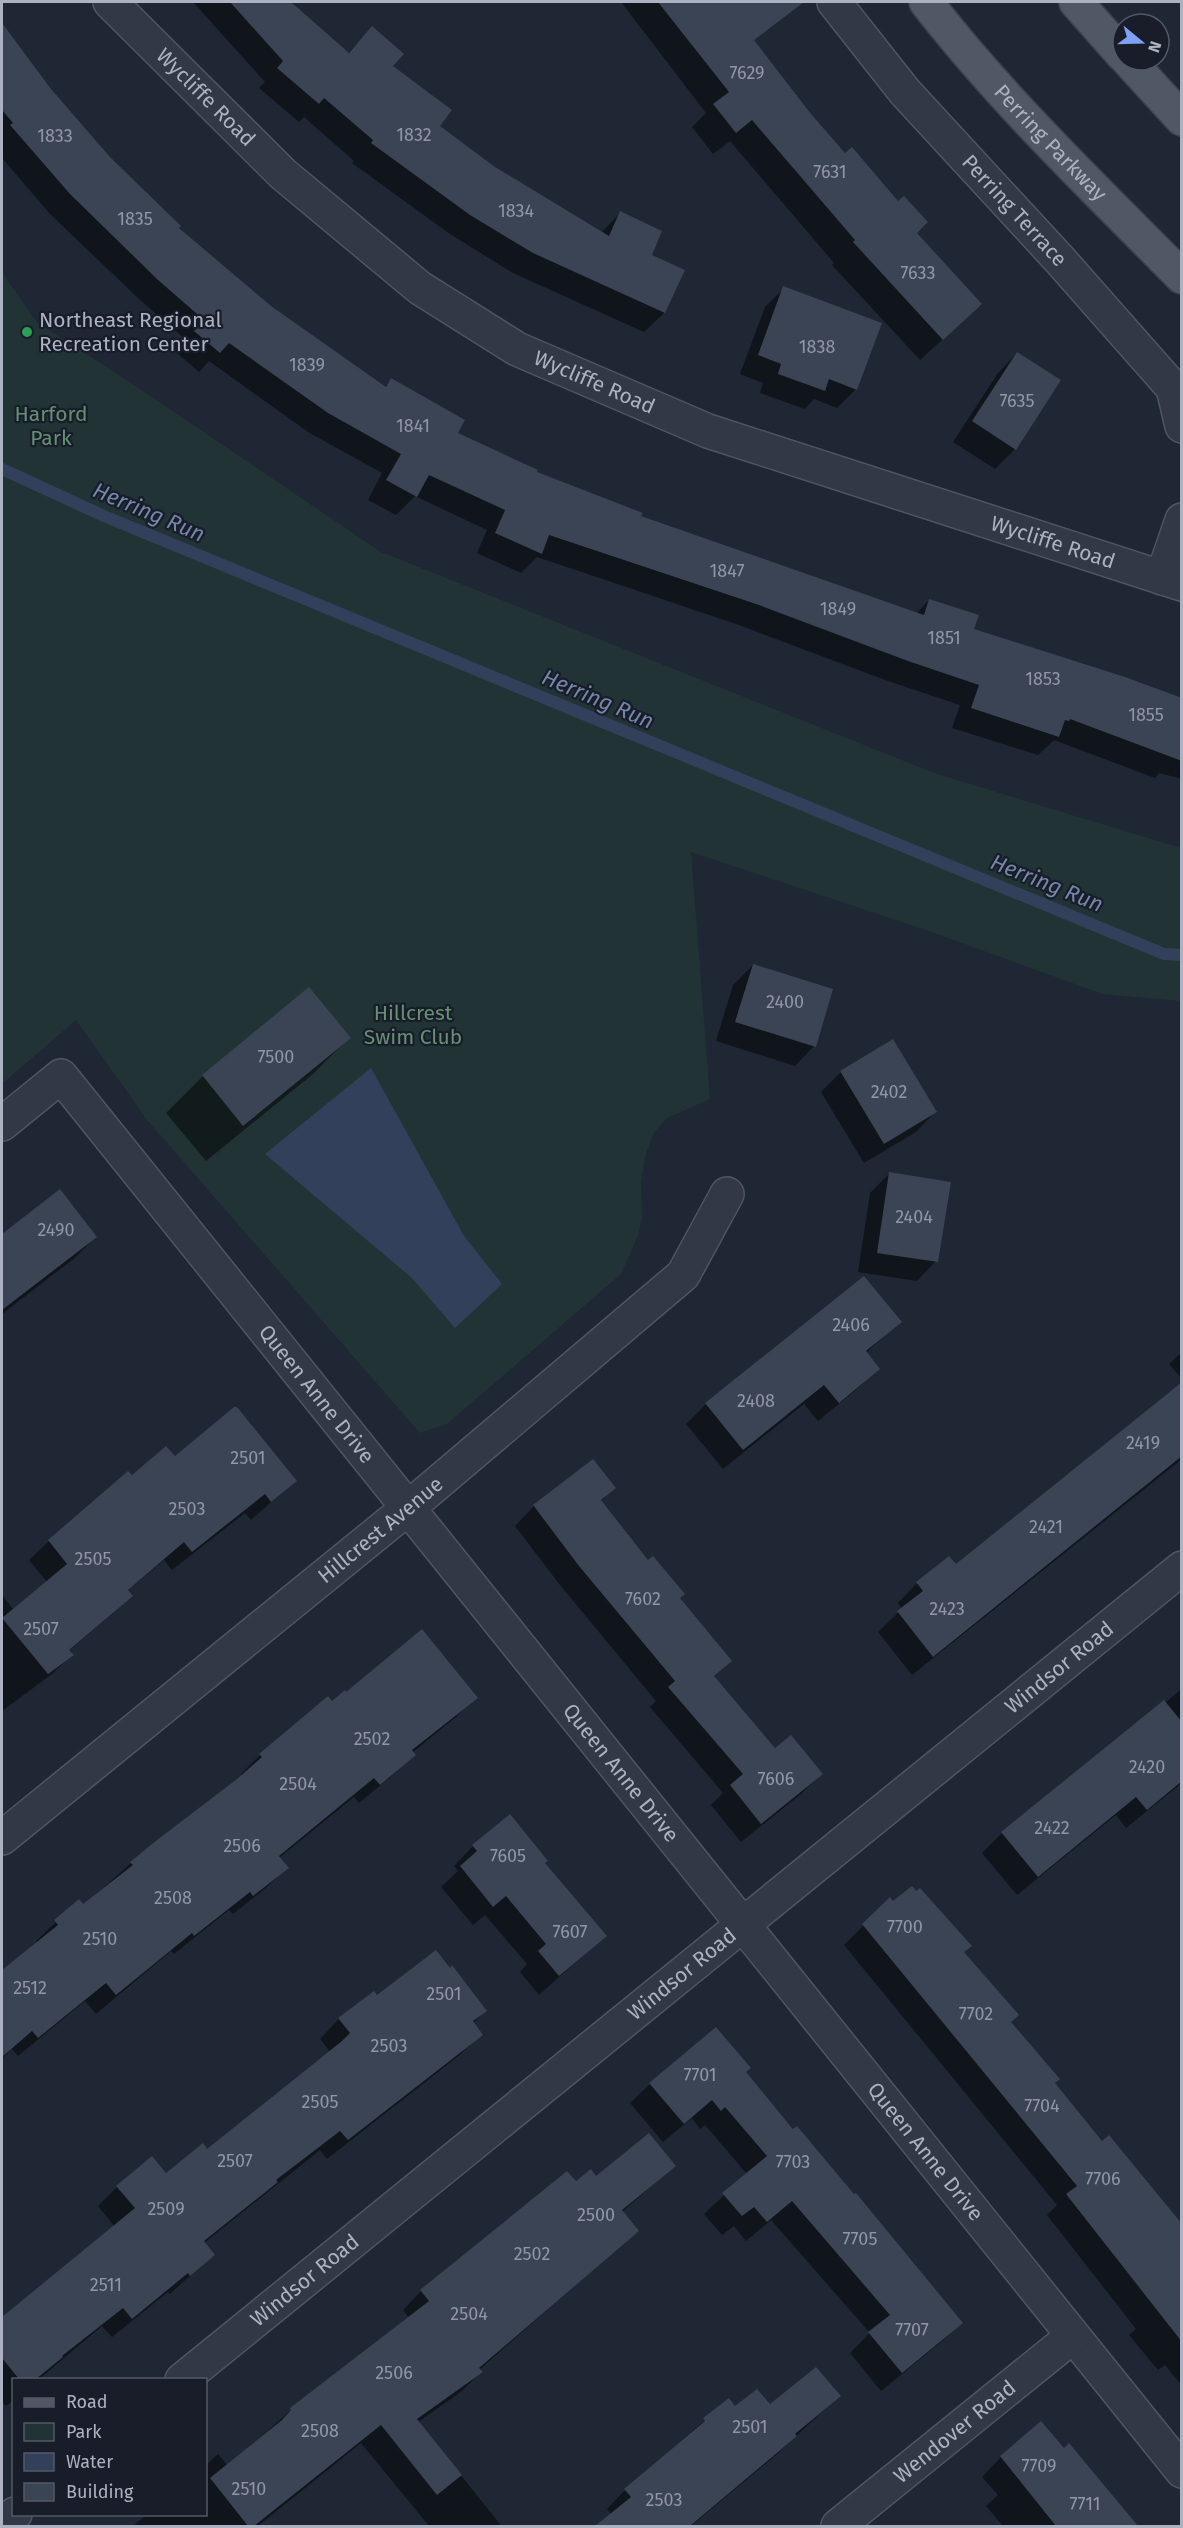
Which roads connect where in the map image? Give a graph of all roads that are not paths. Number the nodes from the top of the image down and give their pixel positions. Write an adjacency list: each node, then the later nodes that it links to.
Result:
1 (110, 2): 11 (street, Wycliffe Road)
2 (834, 2): 9 (street, Perring Terrace)
3 (926, 2): 8 (main road, Perring Parkway)
4 (1076, 2): 5 (main road)
5 (1111, 41)
6 (1139, 72): 7 (main road)
7 (1182, 119)
8 (1182, 277)
9 (1182, 426)
10 (1182, 520): 11 (street)
11 (1172, 581)
12 (2, 1124): 14 (street, Queen Anne Drive)
13 (727, 1194): 14 (street, Hillcrest Avenue)
14 (408, 1508): 16 (street, Hillcrest Avenue); 17 (street, Queen Anne Drive)
15 (1182, 1568): 17 (street, Windsor Road)
16 (2, 1838)
17 (742, 1925): 18 (street, Queen Anne Drive); 19 (street, Windsor Road)
18 (1073, 2336): 20 (street, Queen Anne Drive); 21 (street, Wendover Road)
19 (183, 2378)
20 (1182, 2471)
21 (837, 2526)

